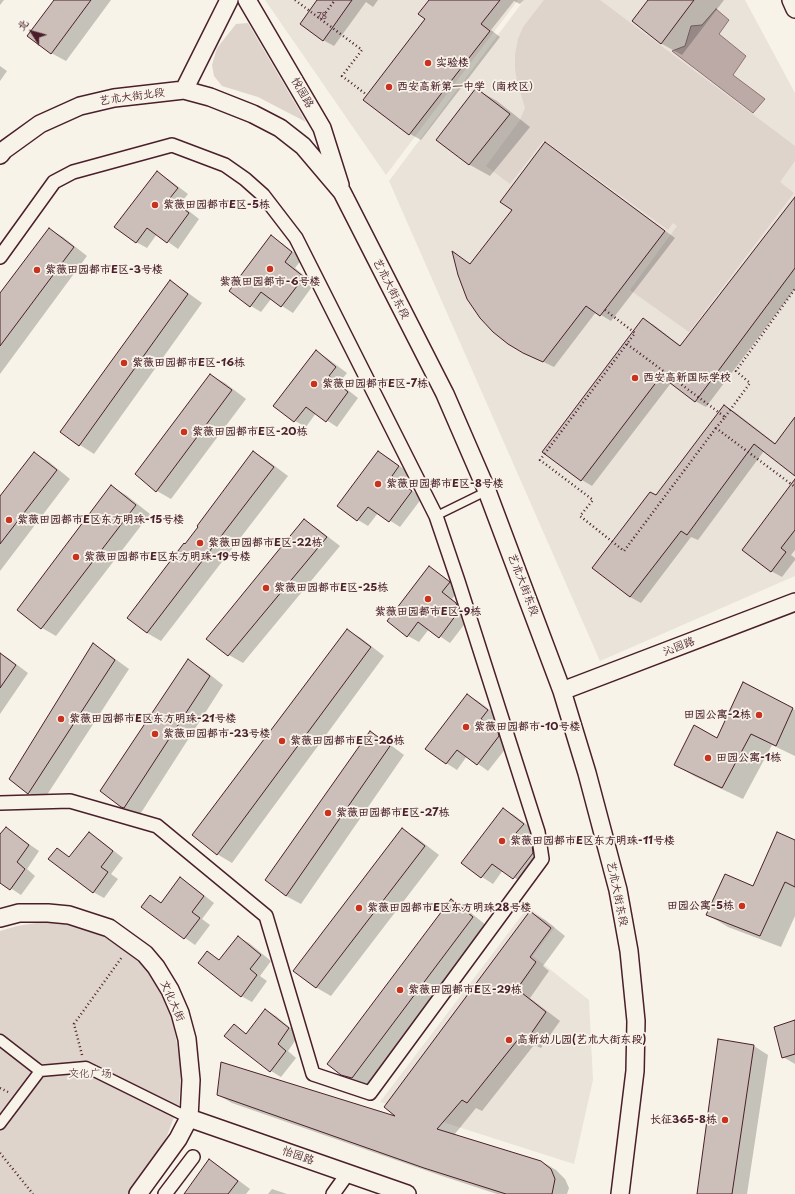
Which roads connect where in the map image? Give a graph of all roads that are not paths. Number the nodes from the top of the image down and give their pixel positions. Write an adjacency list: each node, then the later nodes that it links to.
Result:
1 (229, 0): 5 (street)
2 (247, 0): 7 (street, 悦园路)
3 (791, 0): 4 (street)
4 (795, 9)
5 (184, 90): 6 (street, 艺术大街北段); 7 (street, 艺术大街东段)
6 (0, 155)
7 (342, 192): 9 (street, 艺术大街东段)
8 (0, 257): 10 (street)
9 (487, 491): 10 (lane); 12 (street, 艺术大街东段)
10 (436, 516): 13 (street)
11 (795, 602): 12 (street, 沁园路)
12 (562, 691): 25 (street, 艺术大街东段)
13 (0, 803)
14 (0, 918): 17 (street, 文化大街)
15 (0, 1040): 16 (street)
16 (40, 1071): 17 (street); 18 (street)
17 (189, 1118): 20 (street, 怡园路); 21 (street, 文化大街)
18 (0, 1124)
19 (193, 1157): 22 (street)
20 (348, 1173): 23 (street); 24 (street, 怡园路)
21 (138, 1194)
22 (165, 1194)
23 (333, 1194)
24 (407, 1194)
25 (620, 1194)

